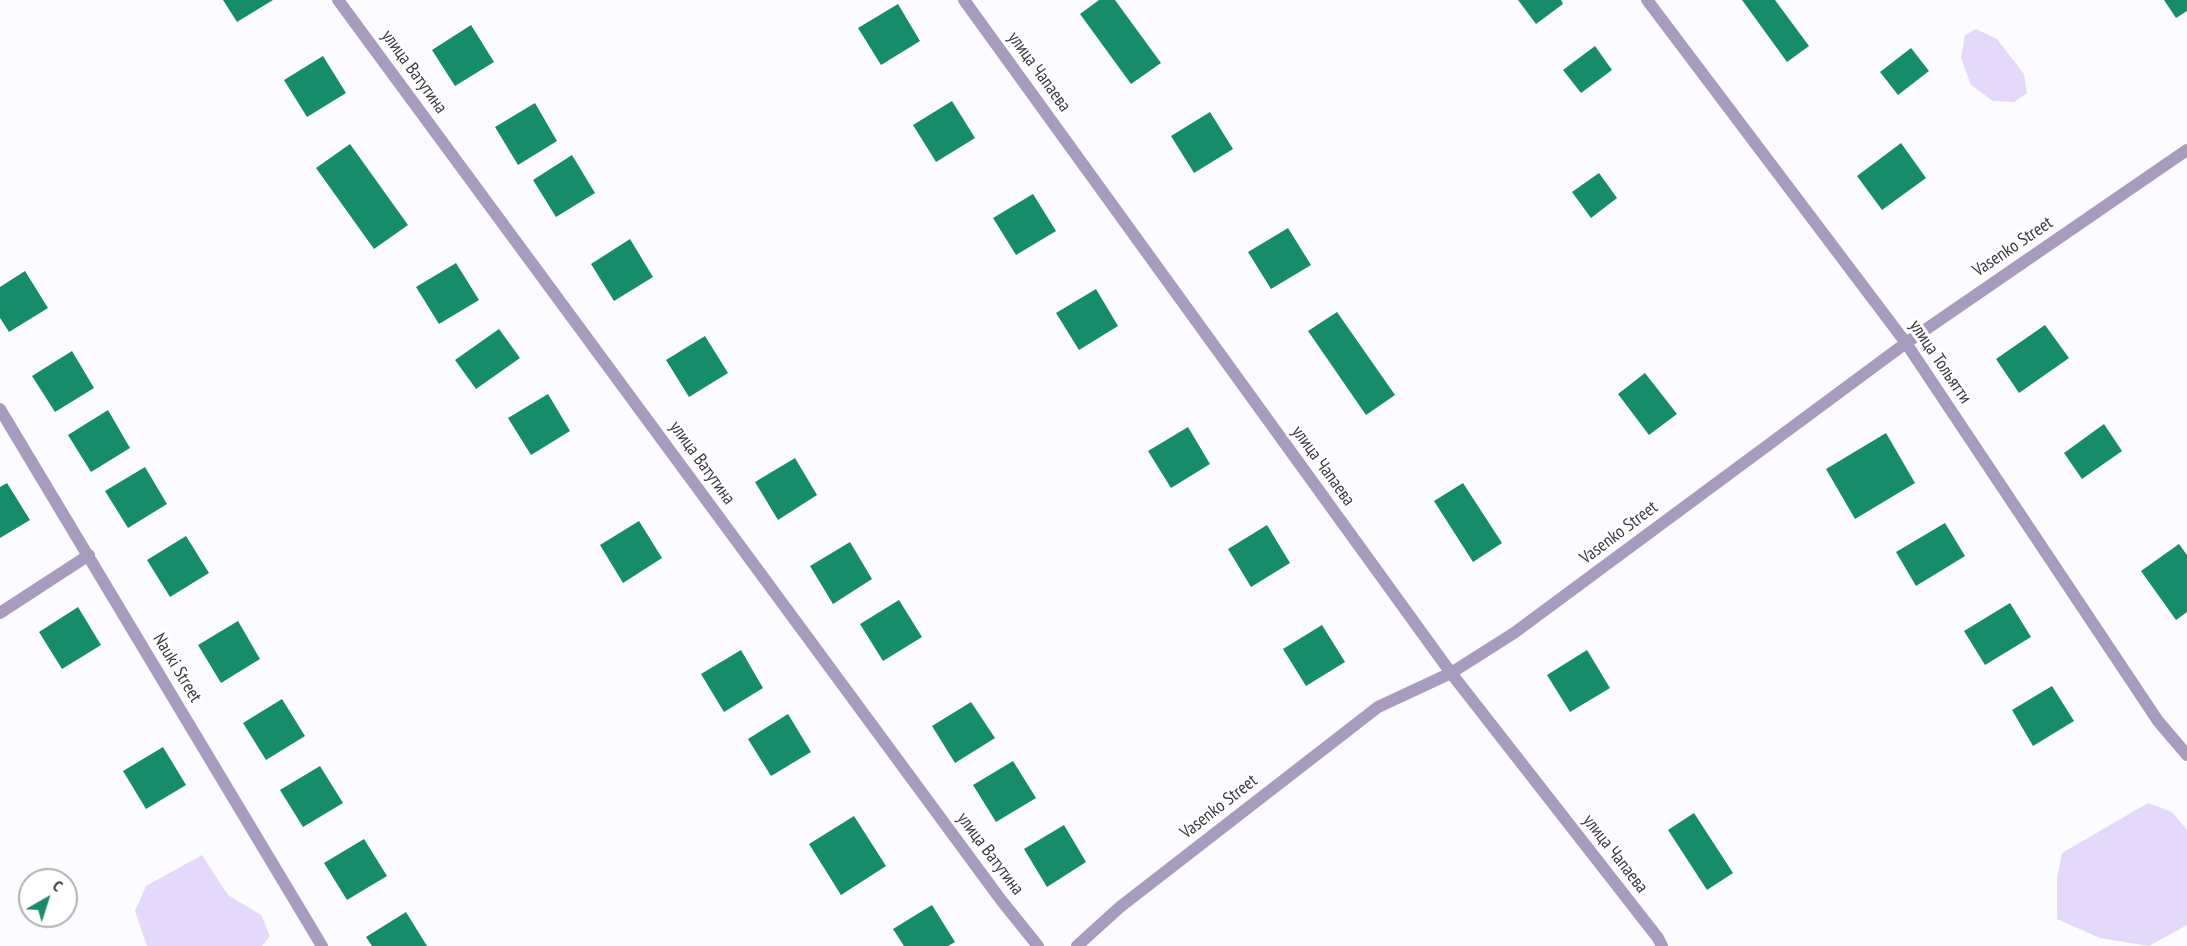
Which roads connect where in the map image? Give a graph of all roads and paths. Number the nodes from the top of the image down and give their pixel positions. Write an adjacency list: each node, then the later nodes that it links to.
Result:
1 (338, 0): 12 (street, улица Ватутина)
2 (964, 0): 9 (street, улица Чапаева)
3 (1647, 0): 5 (street, улица Тольятти)
4 (2187, 150): 5 (street, Vasenko Street)
5 (1906, 343): 9 (street, Vasenko Street); 10 (street, улица Тольятти)
6 (0, 409): 7 (street, Nauki Street)
7 (89, 555): 8 (street); 11 (street, Nauki Street)
8 (0, 613)
9 (1451, 674): 13 (street, Vasenko Street); 14 (street, улица Чапаева)
10 (2187, 755)
11 (322, 946)
12 (1038, 946)
13 (1077, 946)
14 (1662, 946)

